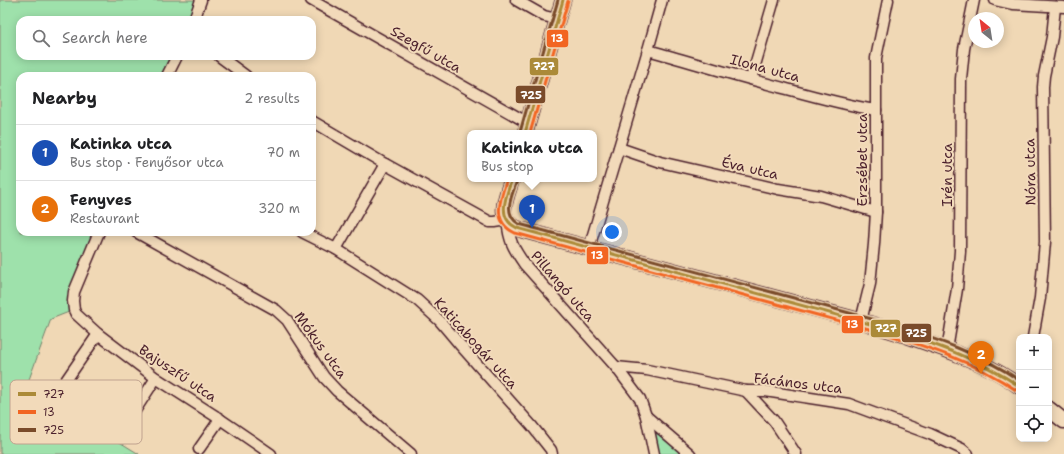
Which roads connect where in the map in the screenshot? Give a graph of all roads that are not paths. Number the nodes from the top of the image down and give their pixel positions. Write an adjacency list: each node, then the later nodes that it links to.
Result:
1 (201, 0): 11 (street)
2 (311, 0): 21 (street, Szegfű utca)
3 (516, 0): 12 (street)
4 (563, 0): 12 (street)
5 (662, 0): 13 (street)
6 (774, 0): 18 (street)
7 (888, 0): 19 (street, Erzsébet utca)
8 (974, 0): 35 (street, Irén utca)
9 (995, 0): 10 (street)
10 (1060, 7): 34 (street, Nóra utca)
11 (195, 16)
12 (557, 19): 21 (street)
13 (648, 50): 18 (street, Ilona utca); 22 (street)
14 (175, 60): 16 (street)
15 (224, 60): 17 (street)
16 (169, 72)
17 (241, 72)
18 (751, 79): 19 (street, Ilona utca)
19 (876, 110): 25 (street, Erzsébet utca)
20 (316, 123): 23 (street)
21 (527, 128)
22 (619, 148): 25 (street, Éva utca); 30 (street)
23 (385, 164): 26 (street); 31 (street)
24 (511, 182): 26 (street)
25 (876, 212): 32 (street, Erzsébet utca)
26 (507, 220): 30 (street); 36 (street, Pillangó utca)
27 (97, 236): 33 (street, Bajuszfű utca)
28 (143, 236): 49 (street, Mókus utca)
29 (310, 236): 31 (street, Katicabogár utca)
30 (589, 248): 32 (street)
31 (336, 249): 50 (street, Katicabogár utca)
32 (861, 321): 35 (street)
33 (98, 334): 37 (street, Bajuszfű utca); 38 (street)
34 (1034, 334)
35 (947, 350): 39 (street)
36 (616, 367): 40 (street, Fácános utca); 43 (street, Pillangó utca)
37 (156, 378): 41 (street); 44 (street, Bajuszfű utca)
38 (66, 380)
39 (1016, 384)
40 (746, 391): 47 (street, Fácános utca); 53 (street)
41 (142, 400)
42 (1052, 411): 45 (street)
43 (646, 416): 51 (street, Pillangó utca); 52 (street)
44 (220, 419): 46 (street); 48 (street, Bajuszfű utca)
45 (1064, 421)
46 (199, 449)
47 (962, 452)
48 (271, 454)
49 (411, 454)
50 (552, 454)
51 (654, 454)
52 (690, 454)
53 (796, 454)

